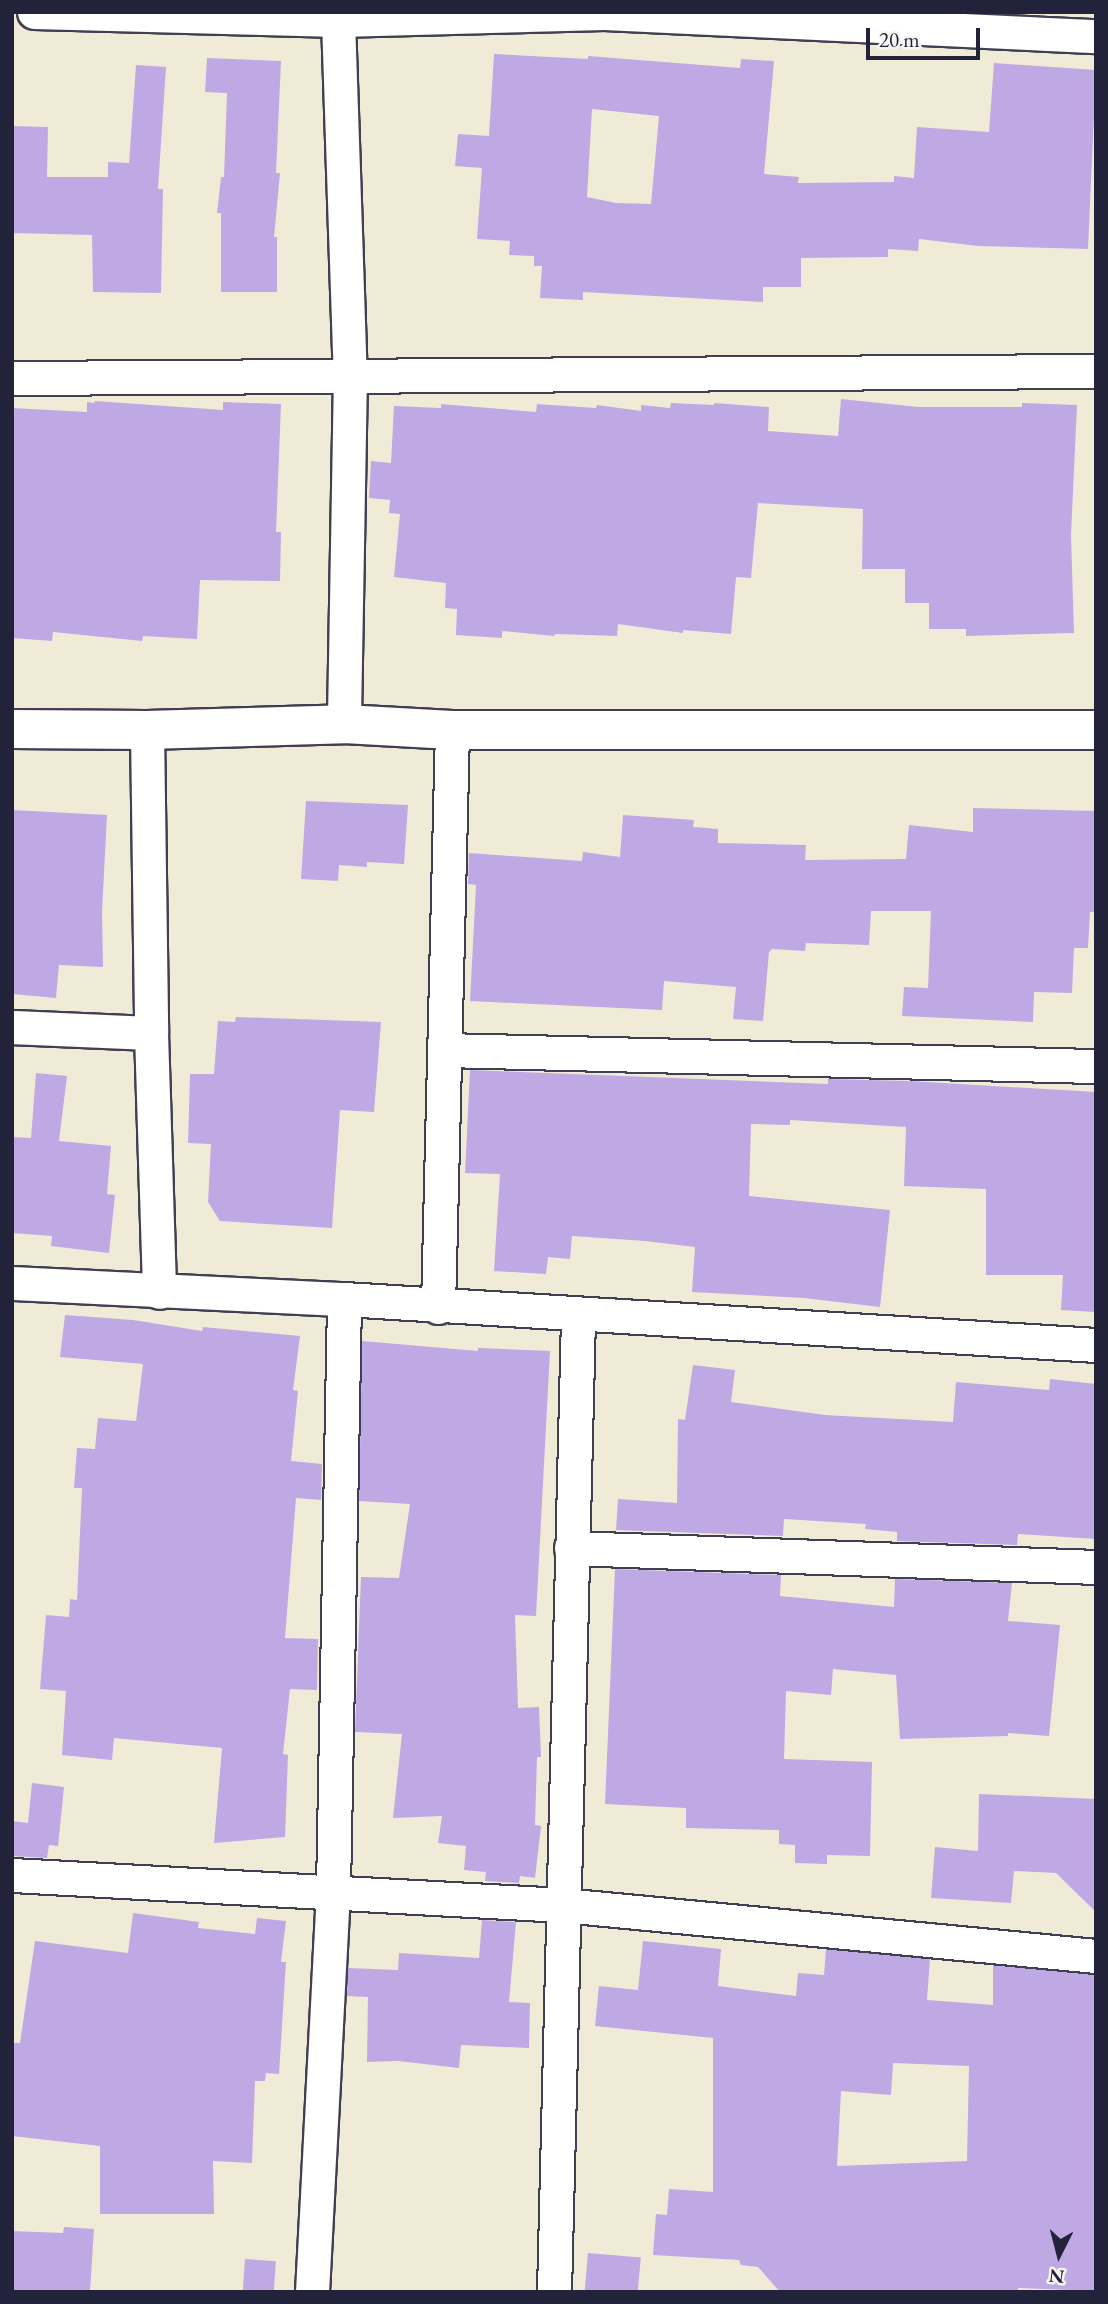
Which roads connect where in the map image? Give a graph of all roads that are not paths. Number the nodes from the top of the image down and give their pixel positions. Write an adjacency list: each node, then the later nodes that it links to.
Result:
1 (34, 12): 3 (street)
2 (604, 12): 3 (street); 4 (street)
3 (338, 19): 6 (street)
4 (1096, 36)
5 (1096, 371): 6 (street)
6 (349, 374): 7 (street); 8 (street)
7 (12, 378)
8 (344, 724): 10 (street); 11 (street)
9 (12, 729): 10 (street)
10 (147, 730): 14 (street)
11 (452, 730): 12 (street); 15 (street)
12 (1096, 730)
13 (12, 1027): 14 (street)
14 (151, 1033): 18 (street)
15 (444, 1050): 16 (street); 20 (street)
16 (1096, 1066)
17 (12, 1283): 18 (street)
18 (159, 1292): 19 (street)
19 (344, 1299): 20 (street); 26 (street)
20 (438, 1307): 21 (street)
21 (578, 1314): 22 (street); 23 (street)
22 (1096, 1345)
23 (571, 1548): 24 (street); 27 (street)
24 (1096, 1567)
25 (12, 1875): 26 (street)
26 (333, 1890): 27 (street); 29 (street)
27 (563, 1905): 28 (street); 30 (street)
28 (1096, 1956)
29 (312, 2292)
30 (554, 2292)

